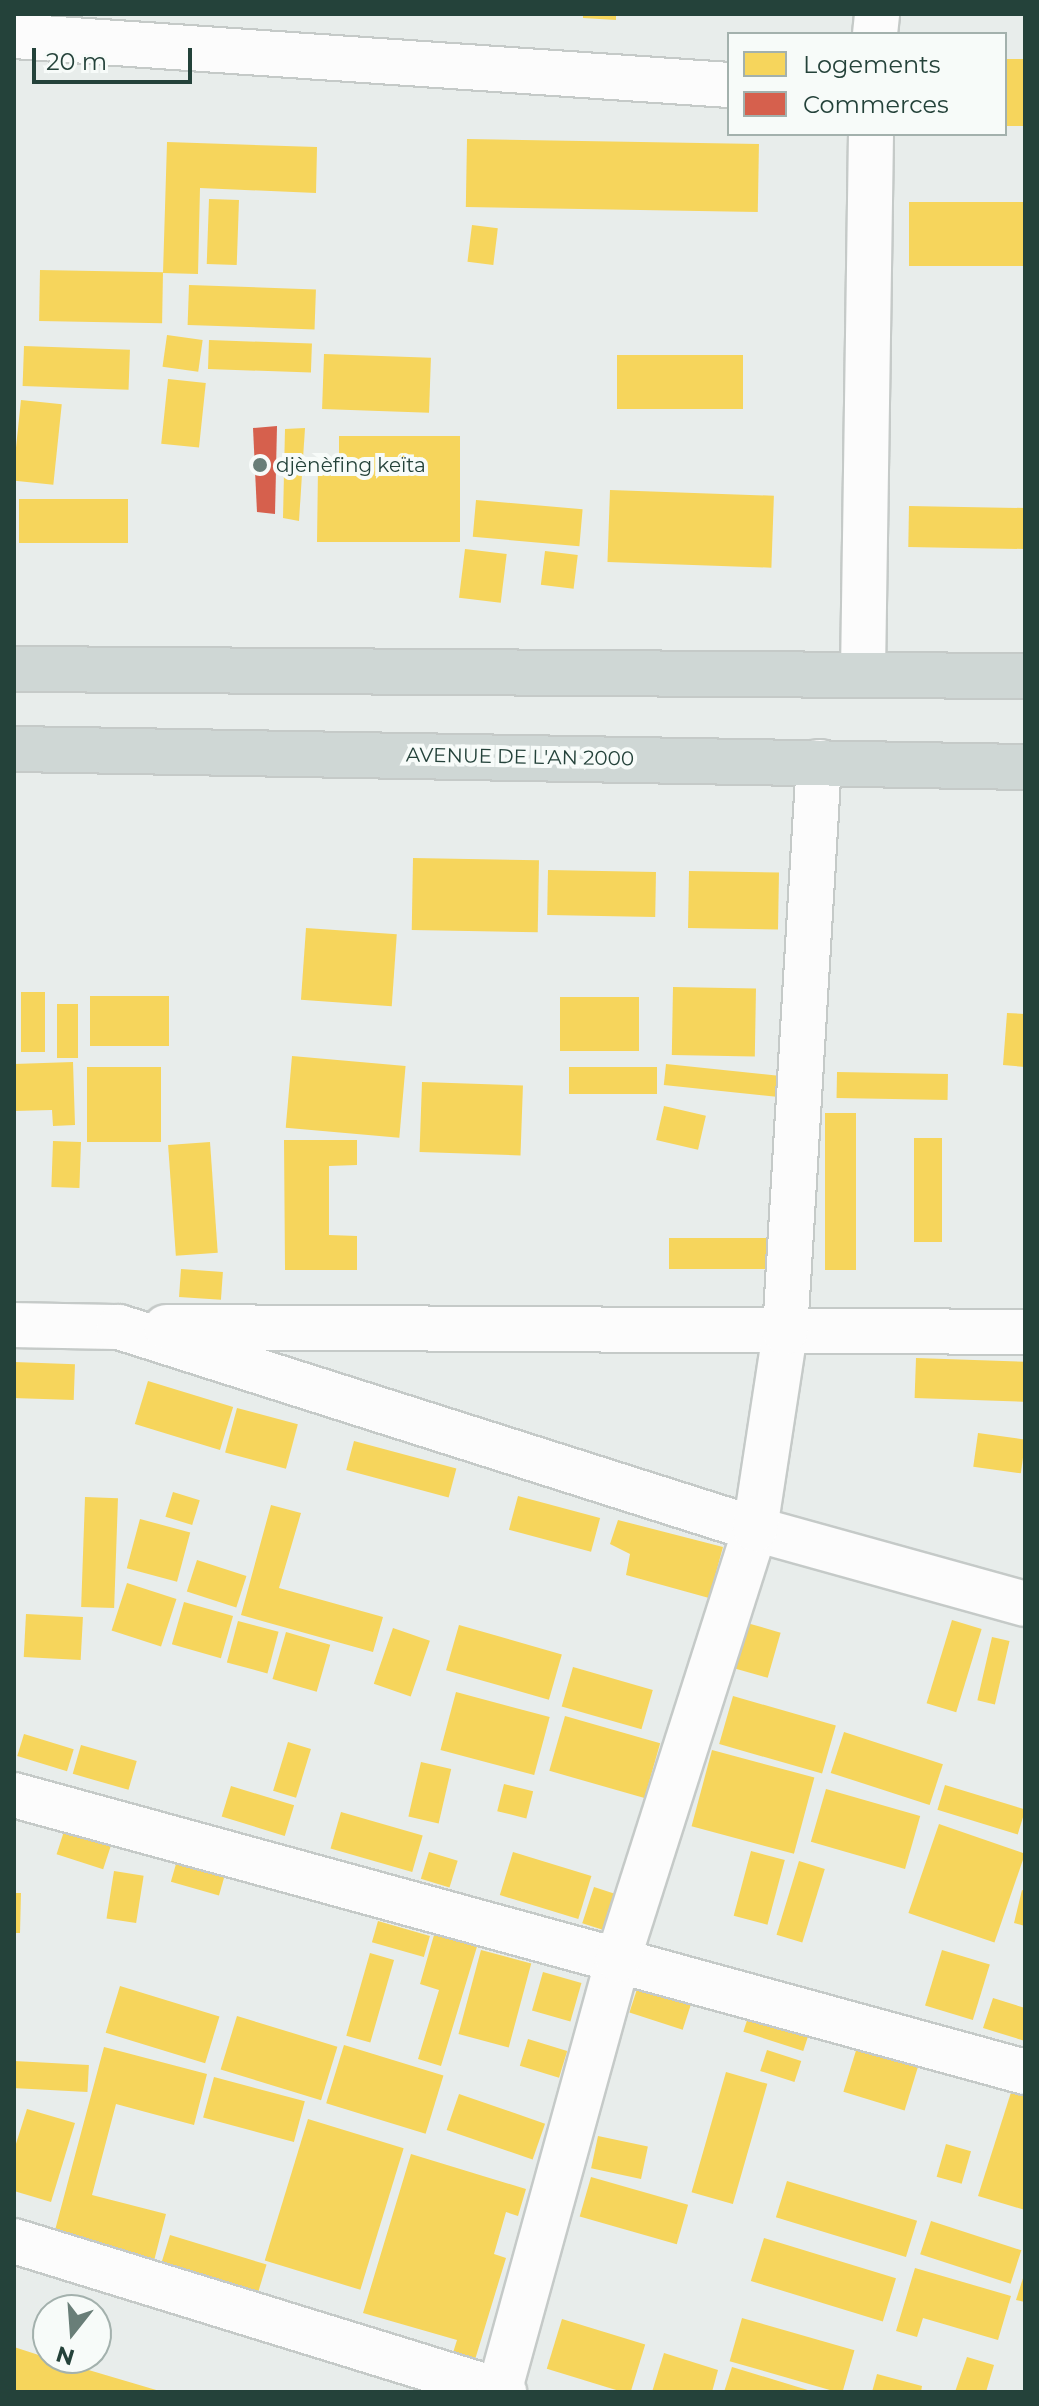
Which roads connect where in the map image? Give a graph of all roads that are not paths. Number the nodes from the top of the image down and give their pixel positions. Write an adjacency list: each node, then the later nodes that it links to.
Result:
1 (14, 36): 2 (street)
2 (727, 85)
3 (871, 136): 5 (street)
4 (14, 669): 5 (main road)
5 (863, 673): 6 (main road)
6 (1025, 676)
7 (14, 749): 8 (main road, AVENUE DE L'AN 2000)
8 (819, 762): 9 (main road, AVENUE DE L'AN 2000); 12 (street)
9 (1025, 767)
10 (14, 1325): 11 (street)
11 (119, 1327): 12 (street); 14 (street)
12 (785, 1332): 13 (street); 14 (street)
13 (1025, 1332)
14 (755, 1529): 15 (street); 17 (street)
15 (1025, 1604)
16 (14, 1795): 17 (street)
17 (618, 1959): 18 (street); 20 (street)
18 (1025, 2072)
19 (14, 2241): 20 (street)
20 (501, 2392)

